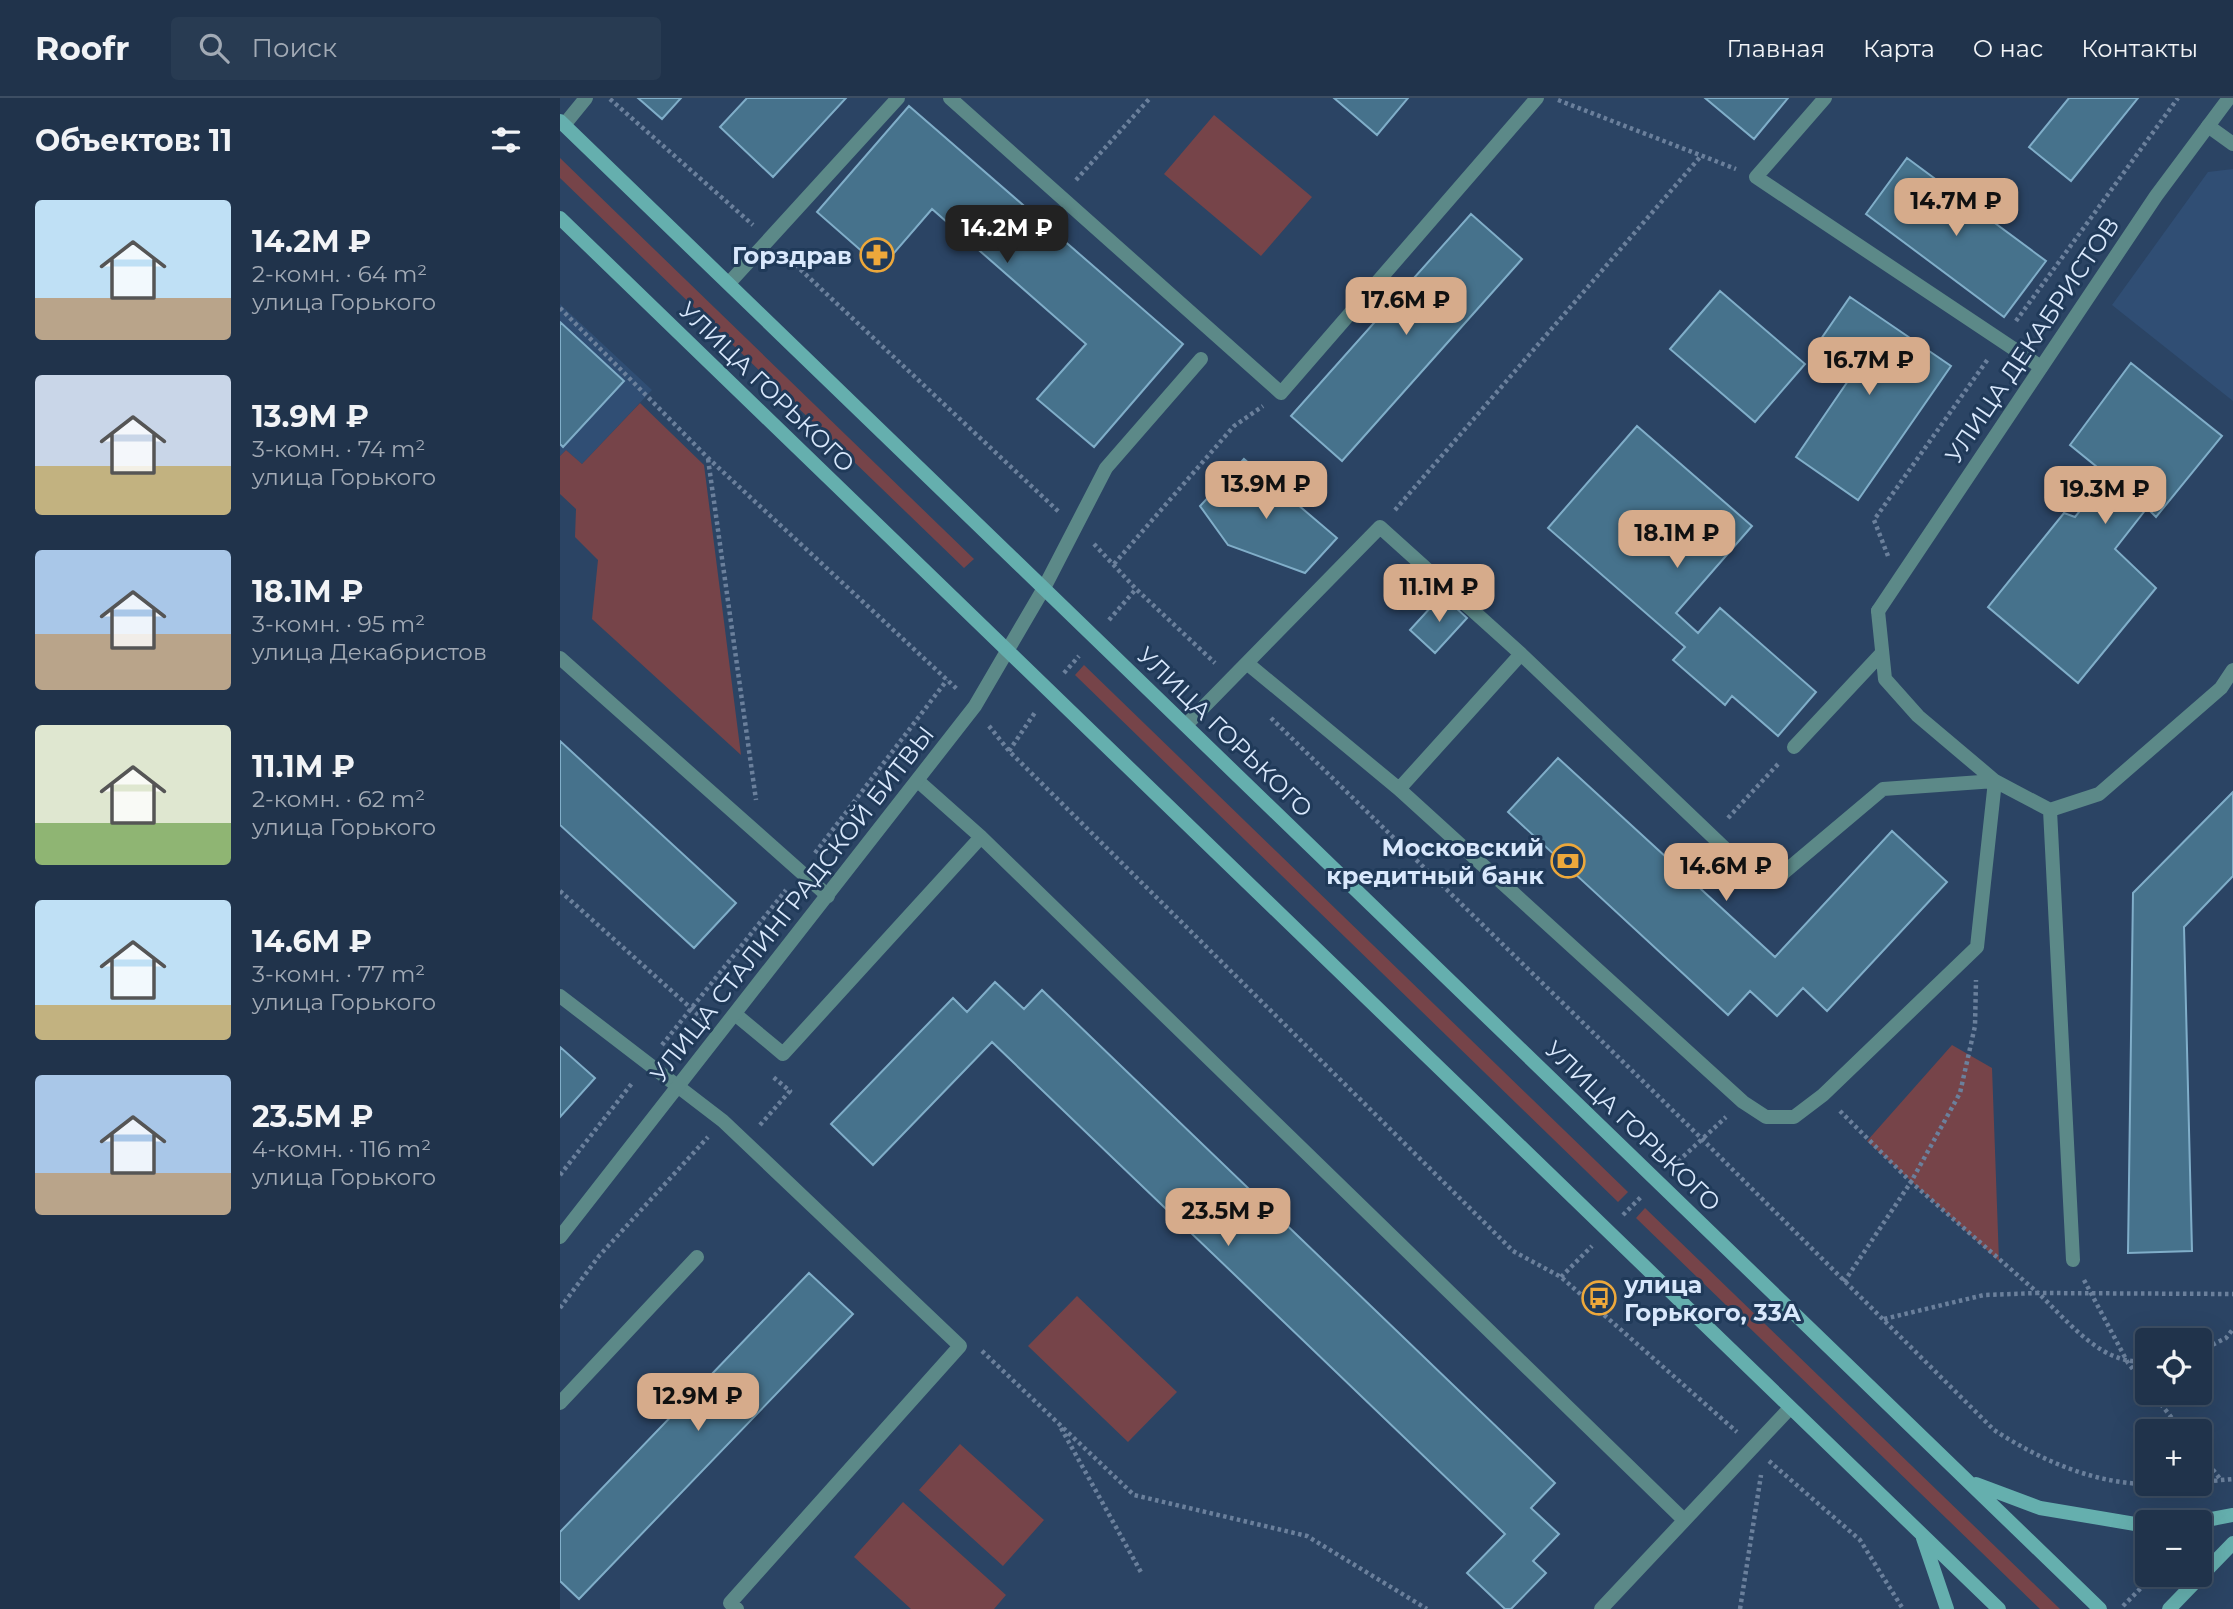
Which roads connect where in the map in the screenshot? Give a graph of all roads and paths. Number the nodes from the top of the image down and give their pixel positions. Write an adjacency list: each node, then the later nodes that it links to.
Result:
1 (586, 98): 10 (street)
2 (609, 98): 17 (path)
3 (898, 98): 17 (street)
4 (950, 98): 15 (street)
5 (1150, 98): 15 (path)
6 (1537, 98): 22 (street)
7 (1554, 98): 13 (path)
8 (1825, 98): 14 (street)
9 (2229, 98): 11 (street, УЛИЦА ДЕКАБРИСТОВ)
10 (562, 123): 18 (main road, УЛИЦА ГОРЬКОГО)
11 (2208, 126): 12 (street); 21 (street, УЛИЦА ДЕКАБРИСТОВ)
12 (2233, 144)
13 (1702, 156): 14 (path); 24 (path)
14 (1756, 177): 21 (street)
15 (1061, 197): 22 (street)
16 (560, 218): 30 (main road, УЛИЦА ГОРЬКОГО)
17 (768, 239): 18 (street); 25 (path)
18 (730, 282): 27 (main road, УЛИЦА ГОРЬКОГО)
19 (560, 308): 23 (path)
20 (1201, 359): 25 (street, УЛИЦА СТАЛИНГРАДСКОЙ БИТВЫ)
21 (2041, 368): 32 (street, УЛИЦА ДЕКАБРИСТОВ)
22 (1281, 393): 26 (path)
23 (708, 458): 36 (path); 48 (path)
24 (1380, 527): 31 (street); 34 (street)
25 (1076, 528): 26 (path); 27 (street, УЛИЦА СТАЛИНГРАДСКОЙ БИТВЫ)
26 (1114, 564): 28 (path)
27 (1044, 588): 29 (main road, УЛИЦА ГОРЬКОГО); 30 (street, УЛИЦА СТАЛИНГРАДСКОЙ БИТВЫ)
28 (1136, 589): 29 (path); 37 (path)
29 (1094, 637): 38 (path); 41 (main road, УЛИЦА ГОРЬКОГО)
30 (1007, 651): 38 (main road, УЛИЦА ГОРЬКОГО); 39 (street, УЛИЦА СТАЛИНГРАДСКОЙ БИТВЫ)
31 (1521, 654): 46 (street); 49 (street)
32 (1881, 654): 42 (street); 45 (street)
33 (560, 658): 48 (street)
34 (1248, 664): 37 (street); 46 (street)
35 (2233, 670): 47 (street)
36 (947, 680): 39 (path); 51 (path)
37 (1232, 680): 41 (street)
38 (1049, 691): 43 (path); 84 (main road, УЛИЦА ГОРЬКОГО)
39 (975, 706): 43 (path); 44 (street, УЛИЦА СТАЛИНГРАДСКОЙ БИТВЫ)
40 (1262, 709): 71 (path)
41 (1186, 725): 92 (main road, УЛИЦА ГОРЬКОГО)
42 (1794, 747): 49 (path)
43 (1009, 751): 70 (path)
44 (919, 781): 50 (street); 53 (street, УЛИЦА СТАЛИНГРАДСКОЙ БИТВЫ)
45 (1995, 781): 47 (street); 49 (street); 54 (street)
46 (1399, 789): 62 (street)
47 (2050, 810): 69 (street)
48 (761, 836): 51 (street)
49 (1711, 836)
50 (981, 837): 57 (street); 97 (street)
51 (800, 872): 53 (street); 56 (path)
52 (560, 891): 56 (path)
53 (828, 896): 57 (street, УЛИЦА СТАЛИНГРАДСКОЙ БИТВЫ)
54 (1977, 947): 62 (street); 66 (path)
55 (560, 996): 59 (street)
56 (690, 1009): 58 (path); 59 (path)
57 (735, 1014): 58 (street, УЛИЦА СТАЛИНГРАДСКОЙ БИТВЫ)
58 (720, 1034): 61 (street, УЛИЦА СТАЛИНГРАДСКОЙ БИТВЫ)
59 (648, 1062): 61 (street); 65 (path)
60 (770, 1074): 64 (path)
61 (679, 1085): 63 (street); 67 (street, УЛИЦА СТАЛИНГРАДСКОЙ БИТВЫ)
62 (1823, 1095): 66 (path)
63 (723, 1121): 75 (path); 103 (street)
64 (753, 1134)
65 (560, 1175)
66 (1911, 1182): 71 (path); 72 (path)
67 (560, 1237)
68 (697, 1257): 82 (street)
69 (2073, 1260): 73 (path)
70 (1561, 1278)
71 (1844, 1282): 76 (path)
72 (2038, 1293): 73 (path); 76 (path); 80 (path)
73 (2091, 1293): 74 (path); 80 (path)
74 (2233, 1294)
75 (560, 1308)
76 (1884, 1319): 93 (path)
77 (2233, 1329): 78 (path)
78 (2212, 1345)
79 (2135, 1362): 80 (path)
80 (2128, 1363): 81 (path)
81 (2135, 1372)
82 (560, 1403)
83 (2162, 1405): 85 (path)
84 (1790, 1408): 97 (street); 99 (main road, УЛИЦА ГОРЬКОГО)
85 (2173, 1419)
86 (1057, 1422): 101 (path)
87 (1764, 1457): 106 (path)
88 (2212, 1468): 90 (path)
89 (2233, 1479): 90 (path)
90 (2221, 1480): 91 (path)
91 (2212, 1481)
92 (1969, 1482): 98 (main road); 109 (main road, УЛИЦА ГОРЬКОГО)
93 (2135, 1482)
94 (1134, 1495): 104 (path)
95 (2233, 1516): 96 (main road)
96 (2212, 1519)
97 (1684, 1520): 105 (street)
98 (2135, 1523)
99 (1921, 1534): 107 (main road); 108 (main road, УЛИЦА ГОРЬКОГО)
100 (2233, 1543): 111 (main road)
101 (1142, 1574)
102 (2142, 1587): 110 (path)
103 (737, 1609)
104 (1427, 1609)
105 (1601, 1609)
106 (1740, 1609)
107 (1947, 1609)
108 (1999, 1609)
109 (2100, 1609)
110 (2120, 1609)
111 (2169, 1609)

